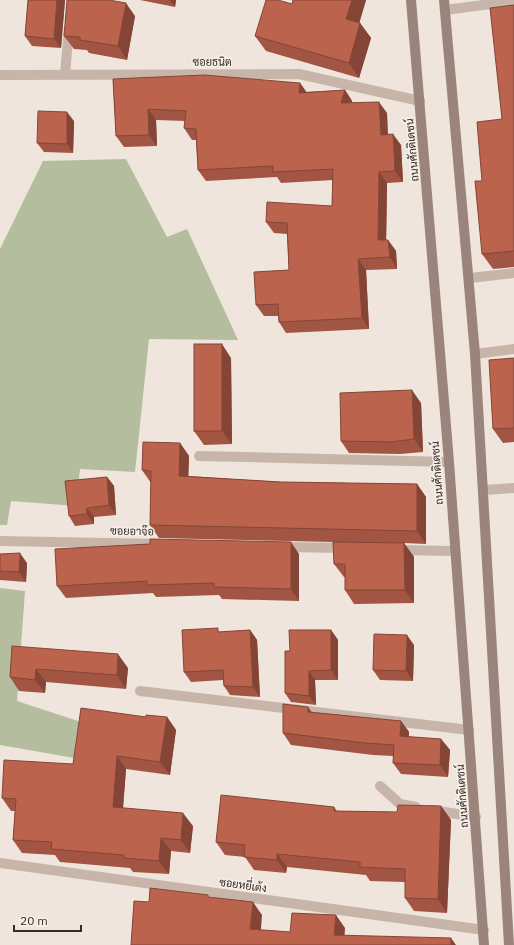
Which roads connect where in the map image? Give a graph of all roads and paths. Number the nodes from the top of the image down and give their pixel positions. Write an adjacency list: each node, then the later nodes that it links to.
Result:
1 (411, 0): 7 (main road, ถนนศักดิเดชน์)
2 (514, 1): 3 (street)
3 (444, 5): 9 (main road)
4 (69, 22): 5 (street)
5 (64, 74): 6 (street, ซอยธนิต); 7 (street, ซอยธนิต)
6 (0, 75)
7 (420, 101): 13 (main road, ถนนศักดิเดชน์)
8 (514, 273): 9 (street)
9 (470, 278): 11 (main road)
10 (514, 349): 11 (street)
11 (476, 354): 15 (main road)
12 (198, 456): 13 (street)
13 (449, 462): 21 (main road, ถนนศักดิเดชน์)
14 (514, 488): 15 (street)
15 (484, 490): 27 (main road)
16 (0, 541): 17 (street, ซอยอาจ๊อ)
17 (174, 544)
18 (269, 546): 19 (street)
19 (355, 548)
20 (387, 549): 21 (street)
21 (454, 551): 23 (main road, ถนนศักดิเดชน์)
22 (140, 691): 23 (street)
23 (469, 730): 25 (main road, ถนนศักดิเดชน์)
24 (380, 786): 25 (street)
25 (476, 817): 28 (main road, ถนนศักดิเดชน์)
26 (0, 863): 28 (street, ซอยหยี่เต้ง)
27 (510, 893): 30 (main road)
28 (484, 930): 29 (main road, ถนนศักดิเดชน์)
29 (484, 945)
30 (509, 945)

